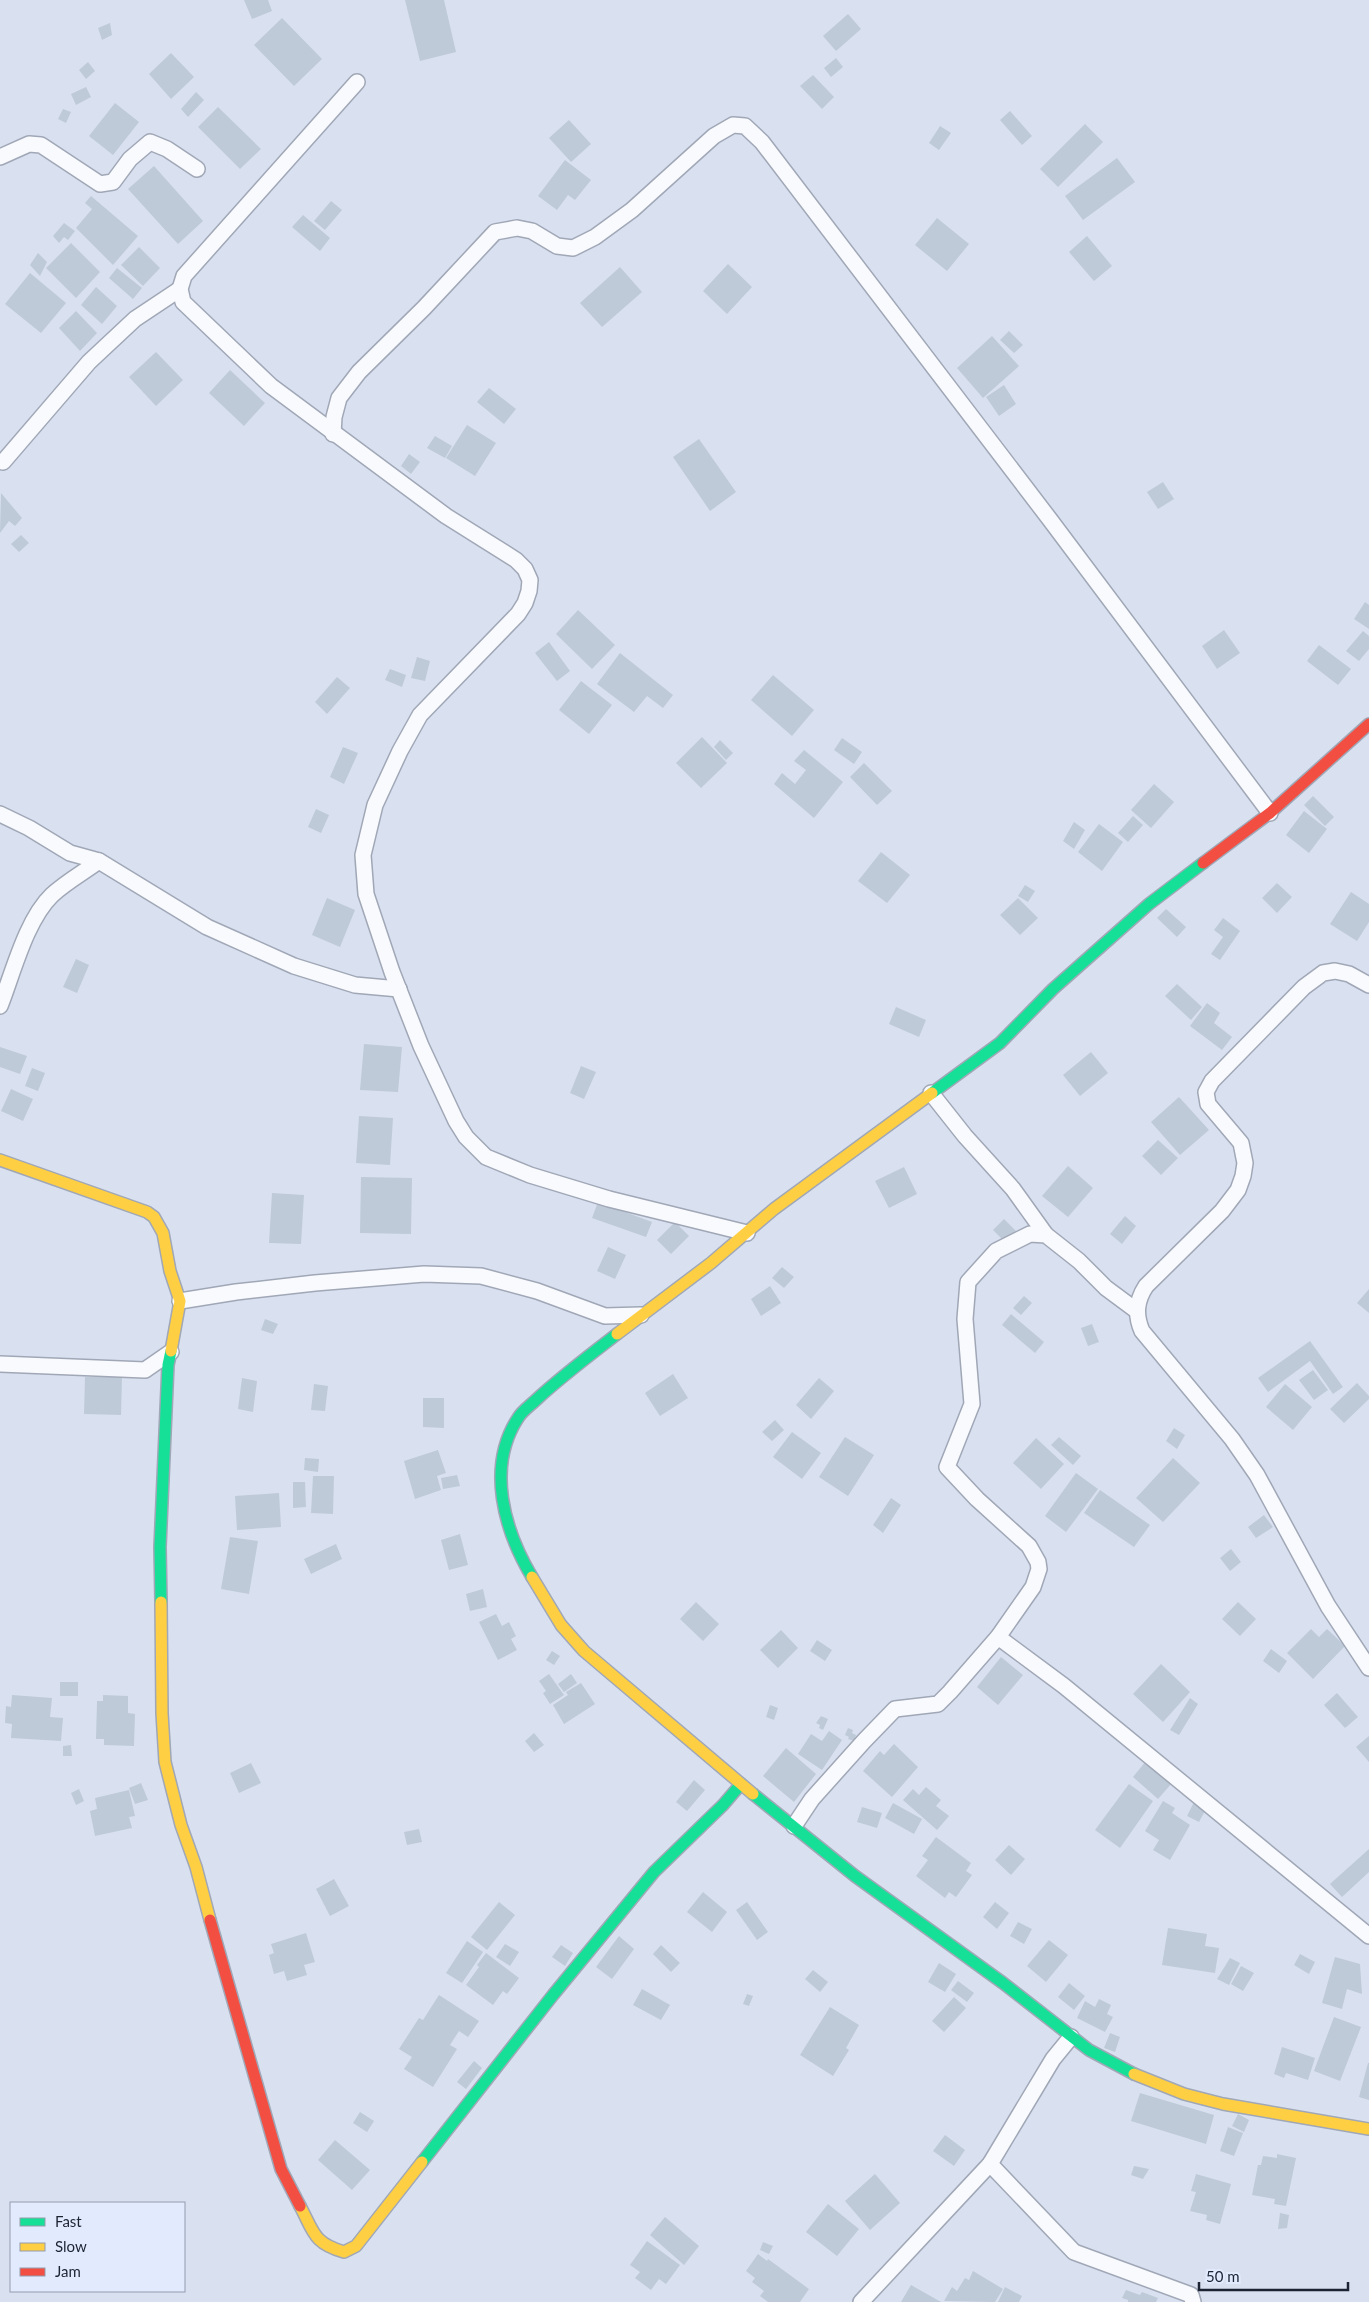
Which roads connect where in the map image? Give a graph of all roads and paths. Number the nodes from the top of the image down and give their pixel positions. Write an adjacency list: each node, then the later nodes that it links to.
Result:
1 (357, 82): 4 (street)
2 (0, 157): 3 (street)
3 (197, 169)
4 (180, 289): 5 (street); 6 (street)
5 (333, 434): 8 (street); 12 (street)
6 (3, 462)
7 (1369, 724): 8 (street)
8 (1270, 813): 14 (street)
9 (0, 814): 10 (street)
10 (99, 861): 12 (street); 13 (street)
11 (1369, 985): 19 (street)
12 (399, 989): 16 (street)
13 (0, 1006)
14 (931, 1093): 16 (street); 17 (street)
15 (0, 1160): 18 (street)
16 (747, 1233): 20 (street)
17 (1046, 1235): 19 (street); 23 (street)
18 (180, 1301): 20 (street); 21 (street)
19 (1137, 1312): 24 (street)
20 (641, 1315): 25 (street)
21 (171, 1352): 22 (street); 25 (street)
22 (0, 1364)
23 (998, 1637): 26 (street); 27 (street)
24 (1369, 1668)
25 (742, 1784): 26 (street)
26 (794, 1826): 28 (street)
27 (1369, 1936)
28 (1071, 2037): 29 (street); 30 (street)
29 (1369, 2129)
30 (990, 2164): 31 (street); 32 (street)
31 (861, 2302)
32 (1193, 2302)

